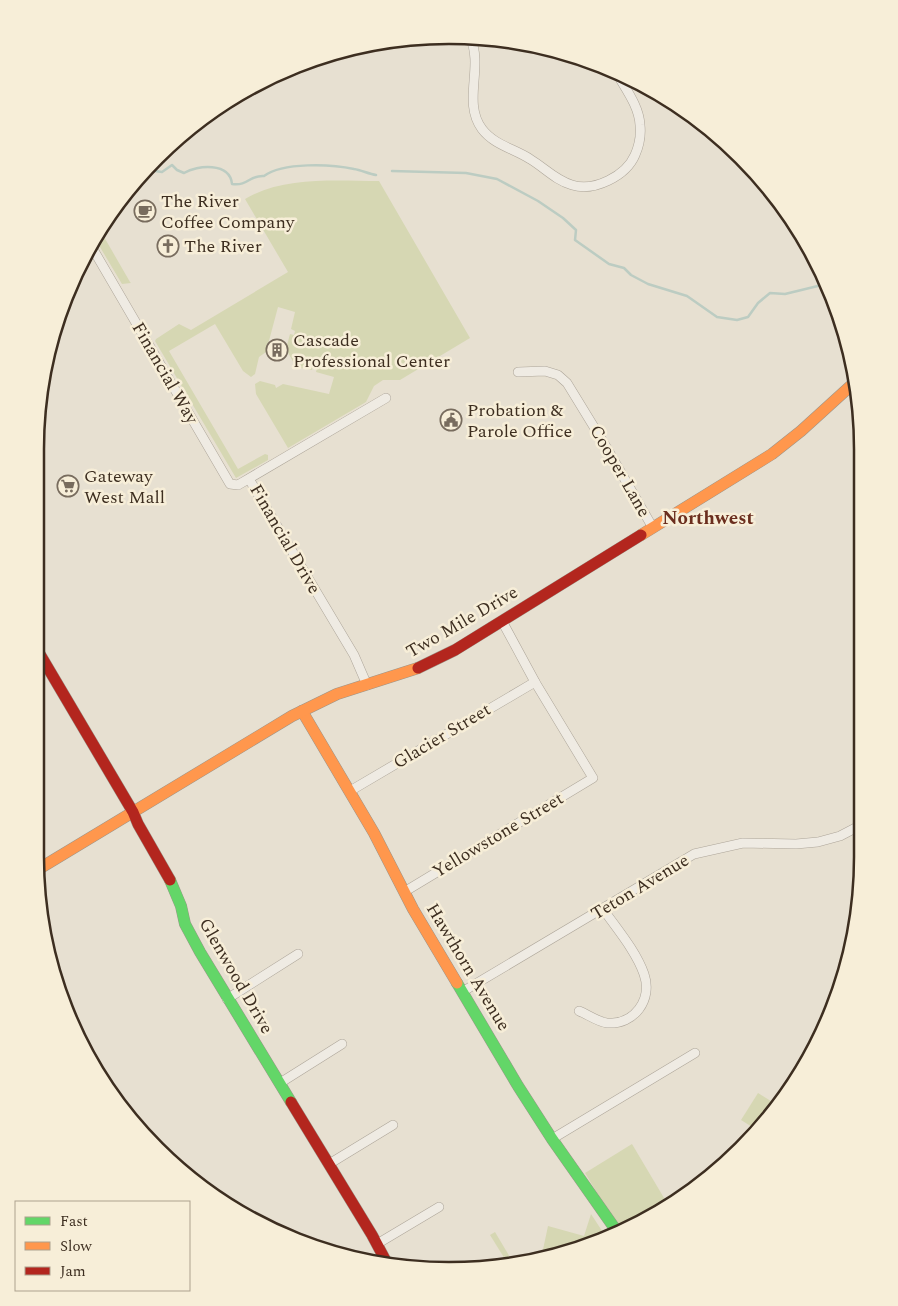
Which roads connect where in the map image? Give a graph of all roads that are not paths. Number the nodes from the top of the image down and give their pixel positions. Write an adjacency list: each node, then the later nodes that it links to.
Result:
1 (472, 45): 2 (street)
2 (623, 84)
3 (95, 252): 7 (street, Financial Way)
4 (518, 372): 8 (street, Cooper Lane)
5 (849, 388): 8 (street, Two Mile Drive)
6 (386, 398): 7 (street, Financial Drive)
7 (249, 479): 12 (street, Financial Drive)
8 (653, 528): 9 (street, Two Mile Drive)
9 (502, 620): 11 (street); 12 (street, Two Mile Drive)
10 (44, 661): 15 (street, Glenwood Drive)
11 (535, 682): 14 (street, Glacier Street); 18 (street, Yellowstone Street)
12 (367, 685): 13 (street, Two Mile Drive)
13 (302, 711): 14 (street, Hawthorn Avenue); 15 (street, Two Mile Drive)
14 (350, 791): 18 (street, Hawthorn Avenue)
15 (133, 812): 17 (street, Two Mile Drive); 22 (street, Glenwood Drive)
16 (854, 829): 19 (street, Teton Avenue)
17 (44, 866)
18 (404, 892): 21 (street, Hawthorn Avenue)
19 (603, 909): 21 (street, Teton Avenue); 23 (street)
20 (298, 954): 22 (street)
21 (462, 992): 28 (street, Hawthorn Avenue)
22 (227, 999): 26 (street, Glenwood Drive)
23 (579, 1011)
24 (342, 1044): 26 (street)
25 (695, 1053): 28 (street)
26 (280, 1083): 29 (street, Glenwood Drive)
27 (393, 1125): 29 (street)
28 (552, 1139): 31 (street, Hawthorn Avenue)
29 (329, 1164): 32 (street, Glenwood Drive)
30 (439, 1207): 32 (street)
31 (614, 1227)
32 (377, 1244): 33 (street, Glenwood Drive)
33 (384, 1257)

